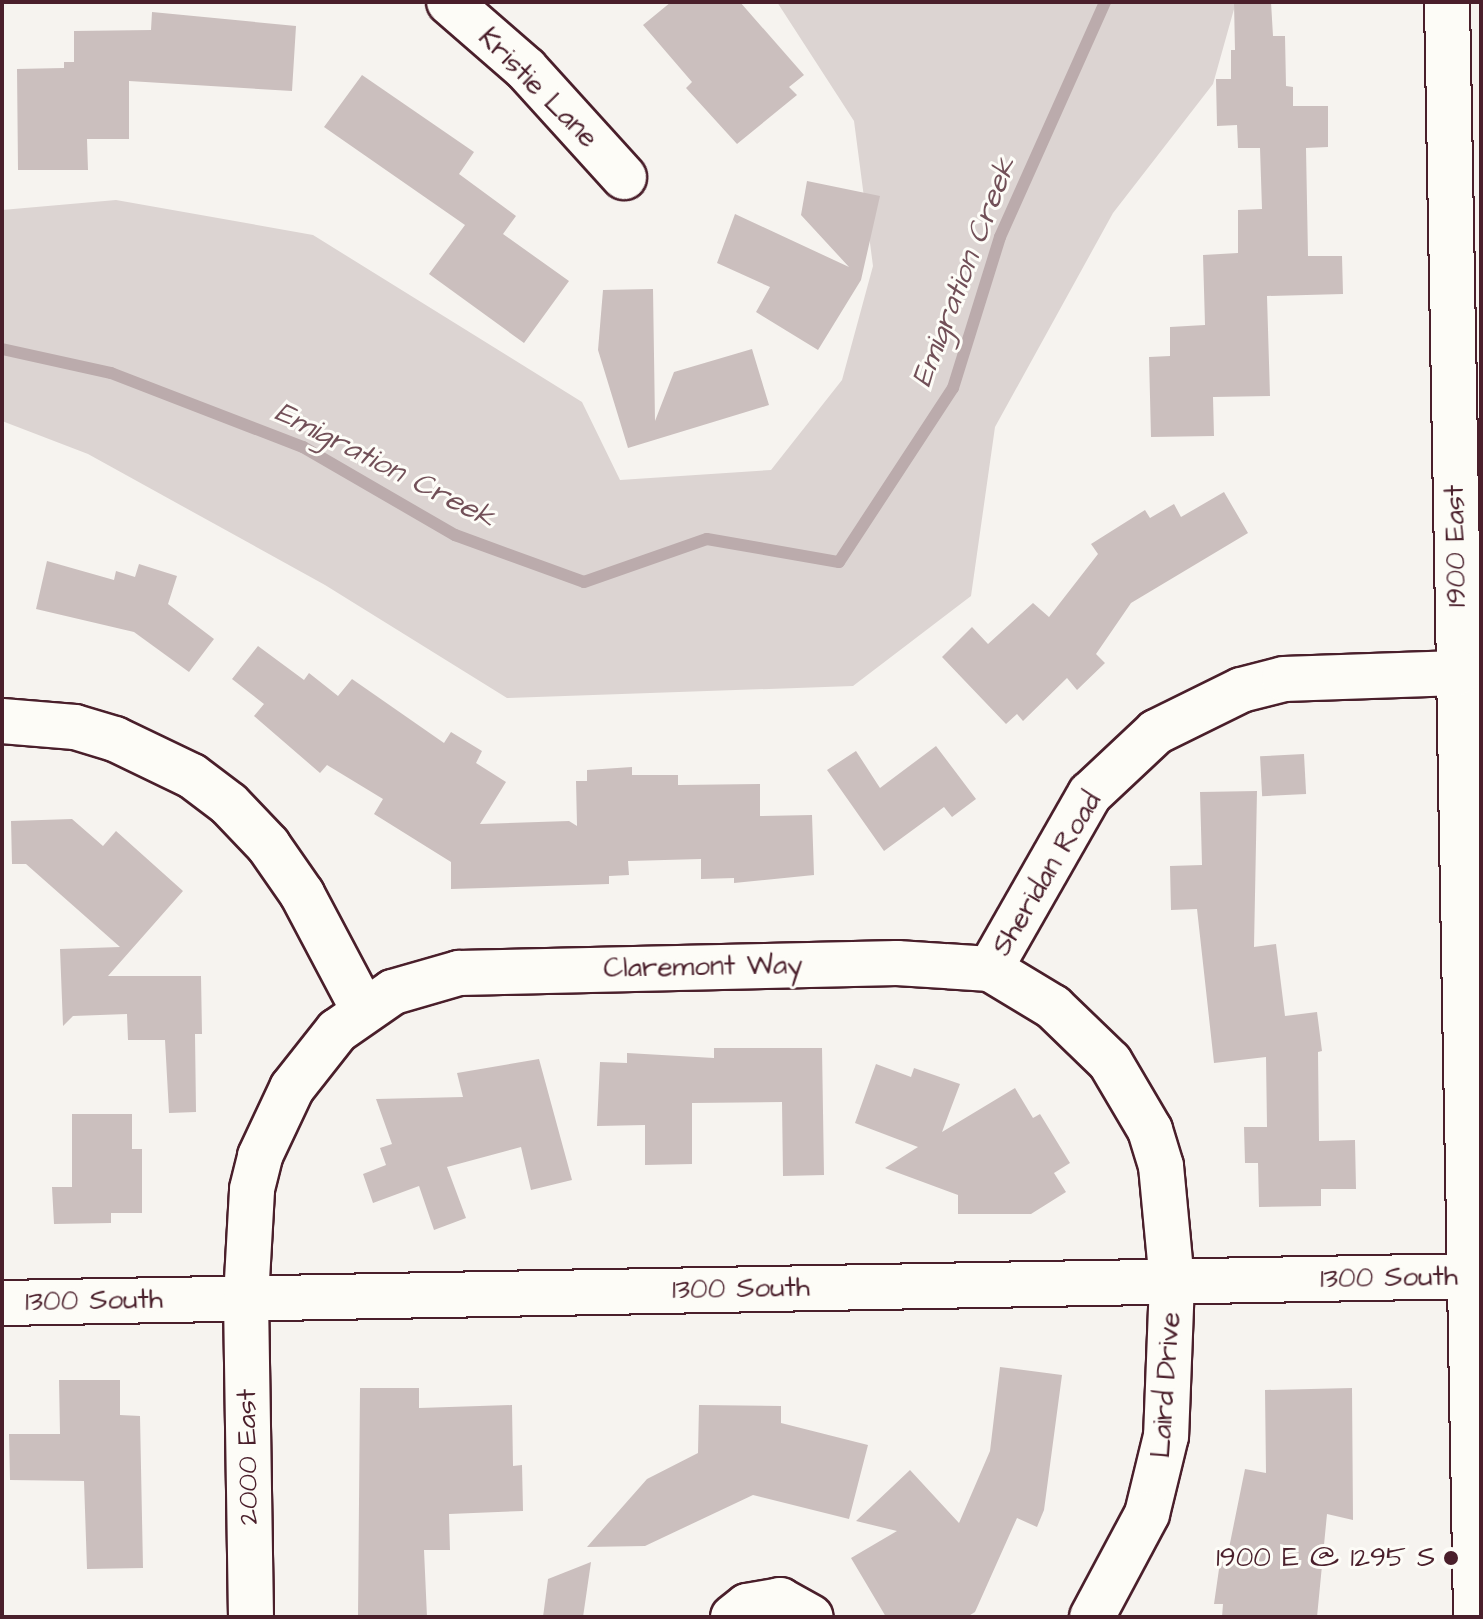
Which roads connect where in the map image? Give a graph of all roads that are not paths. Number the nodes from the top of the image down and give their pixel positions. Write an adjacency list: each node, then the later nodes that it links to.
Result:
1 (449, 2): 4 (street, Kristie Lane)
2 (1447, 2): 3 (street, 1900 East)
3 (1465, 130): 5 (street, 1900 East)
4 (624, 177)
5 (1458, 673): 7 (street, Sheridan Road); 9 (street, 1900 East)
6 (2, 721): 8 (street)
7 (990, 969): 8 (street, Claremont Way); 10 (street, Claremont Way)
8 (363, 1009): 11 (street, Claremont Way)
9 (1476, 1276): 10 (street, 1300 South); 17 (street, 1900 East)
10 (1172, 1282): 11 (street, 1300 South); 16 (street, Laird Drive)
11 (246, 1298): 12 (street, 1300 South); 13 (street, 2000 East)
12 (2, 1303)
13 (251, 1617)
14 (733, 1617): 15 (street)
15 (811, 1617)
16 (1092, 1617)
17 (1476, 1617)

